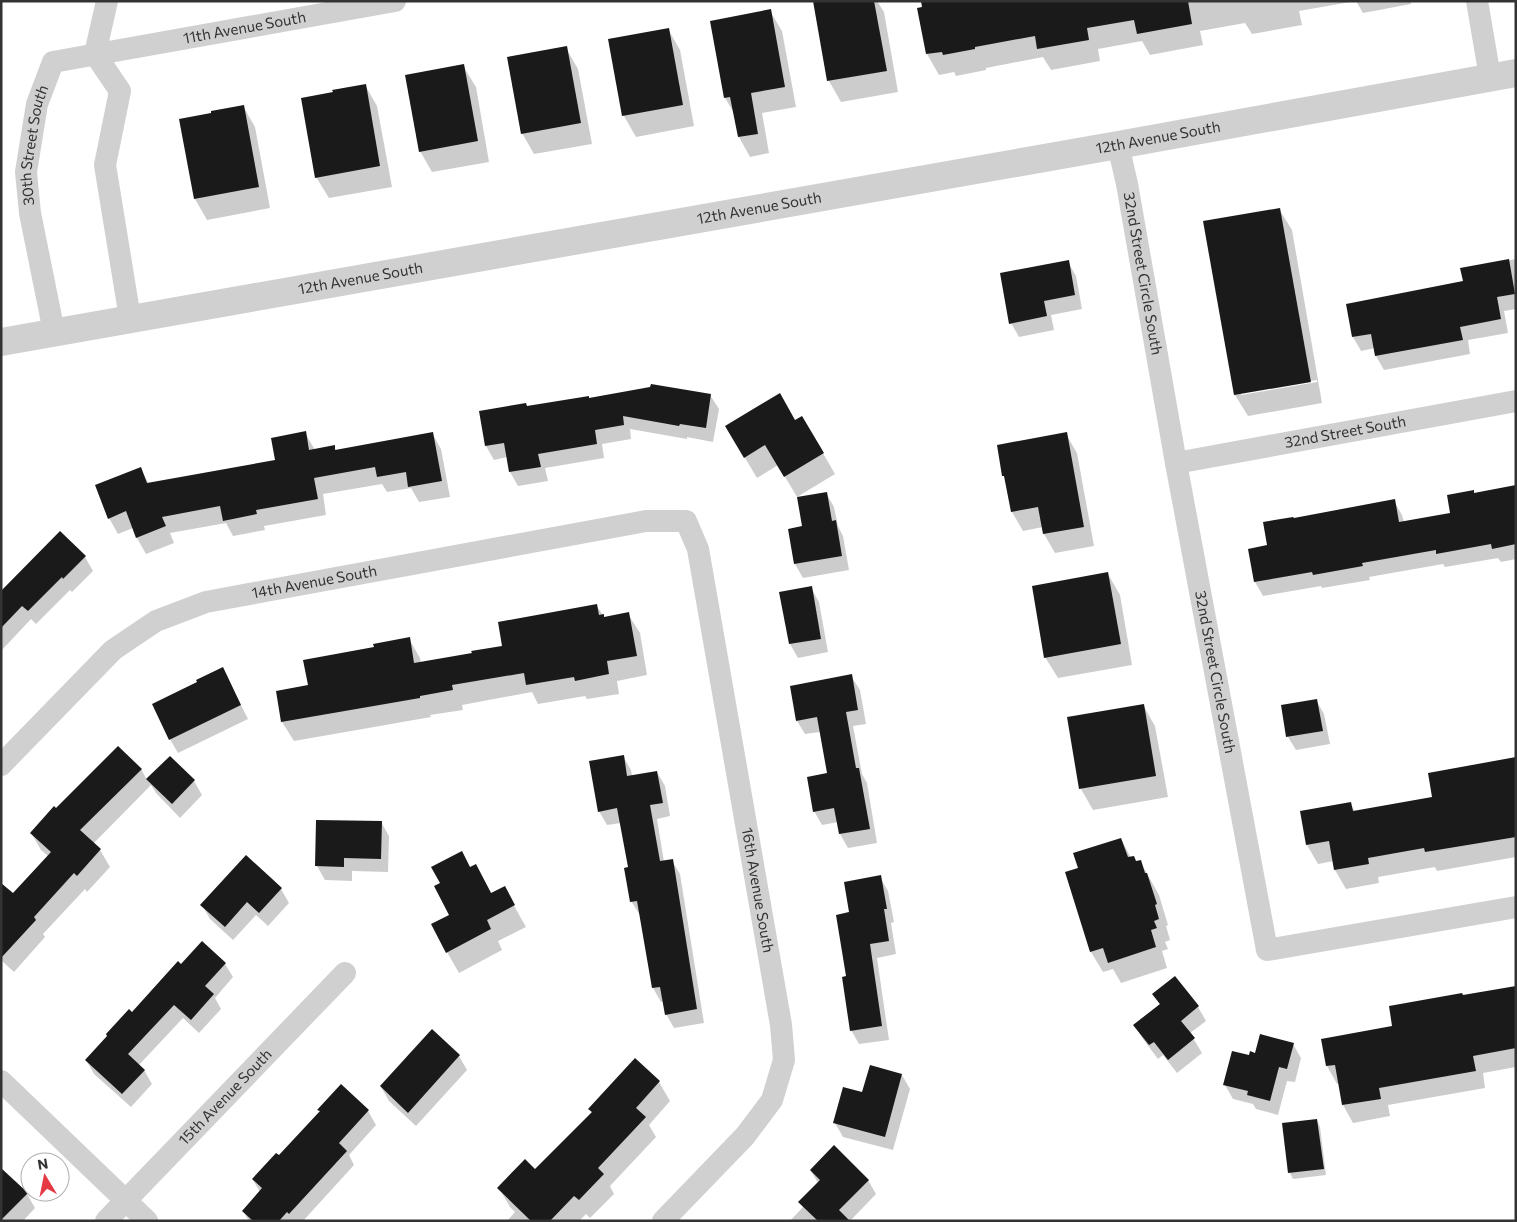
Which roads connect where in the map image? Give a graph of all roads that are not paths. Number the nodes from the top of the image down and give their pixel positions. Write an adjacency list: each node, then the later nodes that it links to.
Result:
1 (106, 1): 4 (street)
2 (395, 1): 4 (street, 11th Avenue South)
3 (1477, 1): 5 (street)
4 (95, 54): 7 (street); 8 (street, 30th Street South)
5 (1503, 75): 6 (street, 12th Avenue South)
6 (1118, 145): 7 (street, 12th Avenue South); 11 (street, 32nd Street Circle South)
7 (130, 318): 8 (street, 12th Avenue South)
8 (54, 332): 9 (street, 12th Avenue South)
9 (1, 342)
10 (1516, 401): 11 (street, 32nd Street South)
11 (1176, 463): 14 (street, 32nd Street Circle South)
12 (686, 520): 13 (street, 14th Avenue South); 20 (street, 16th Avenue South)
13 (1, 765)
14 (1516, 907)
15 (345, 972): 17 (street, 15th Avenue South)
16 (1, 1081): 17 (street)
17 (126, 1200): 18 (street, 15th Avenue South); 19 (street)
18 (106, 1221)
19 (147, 1221)
20 (662, 1221)

